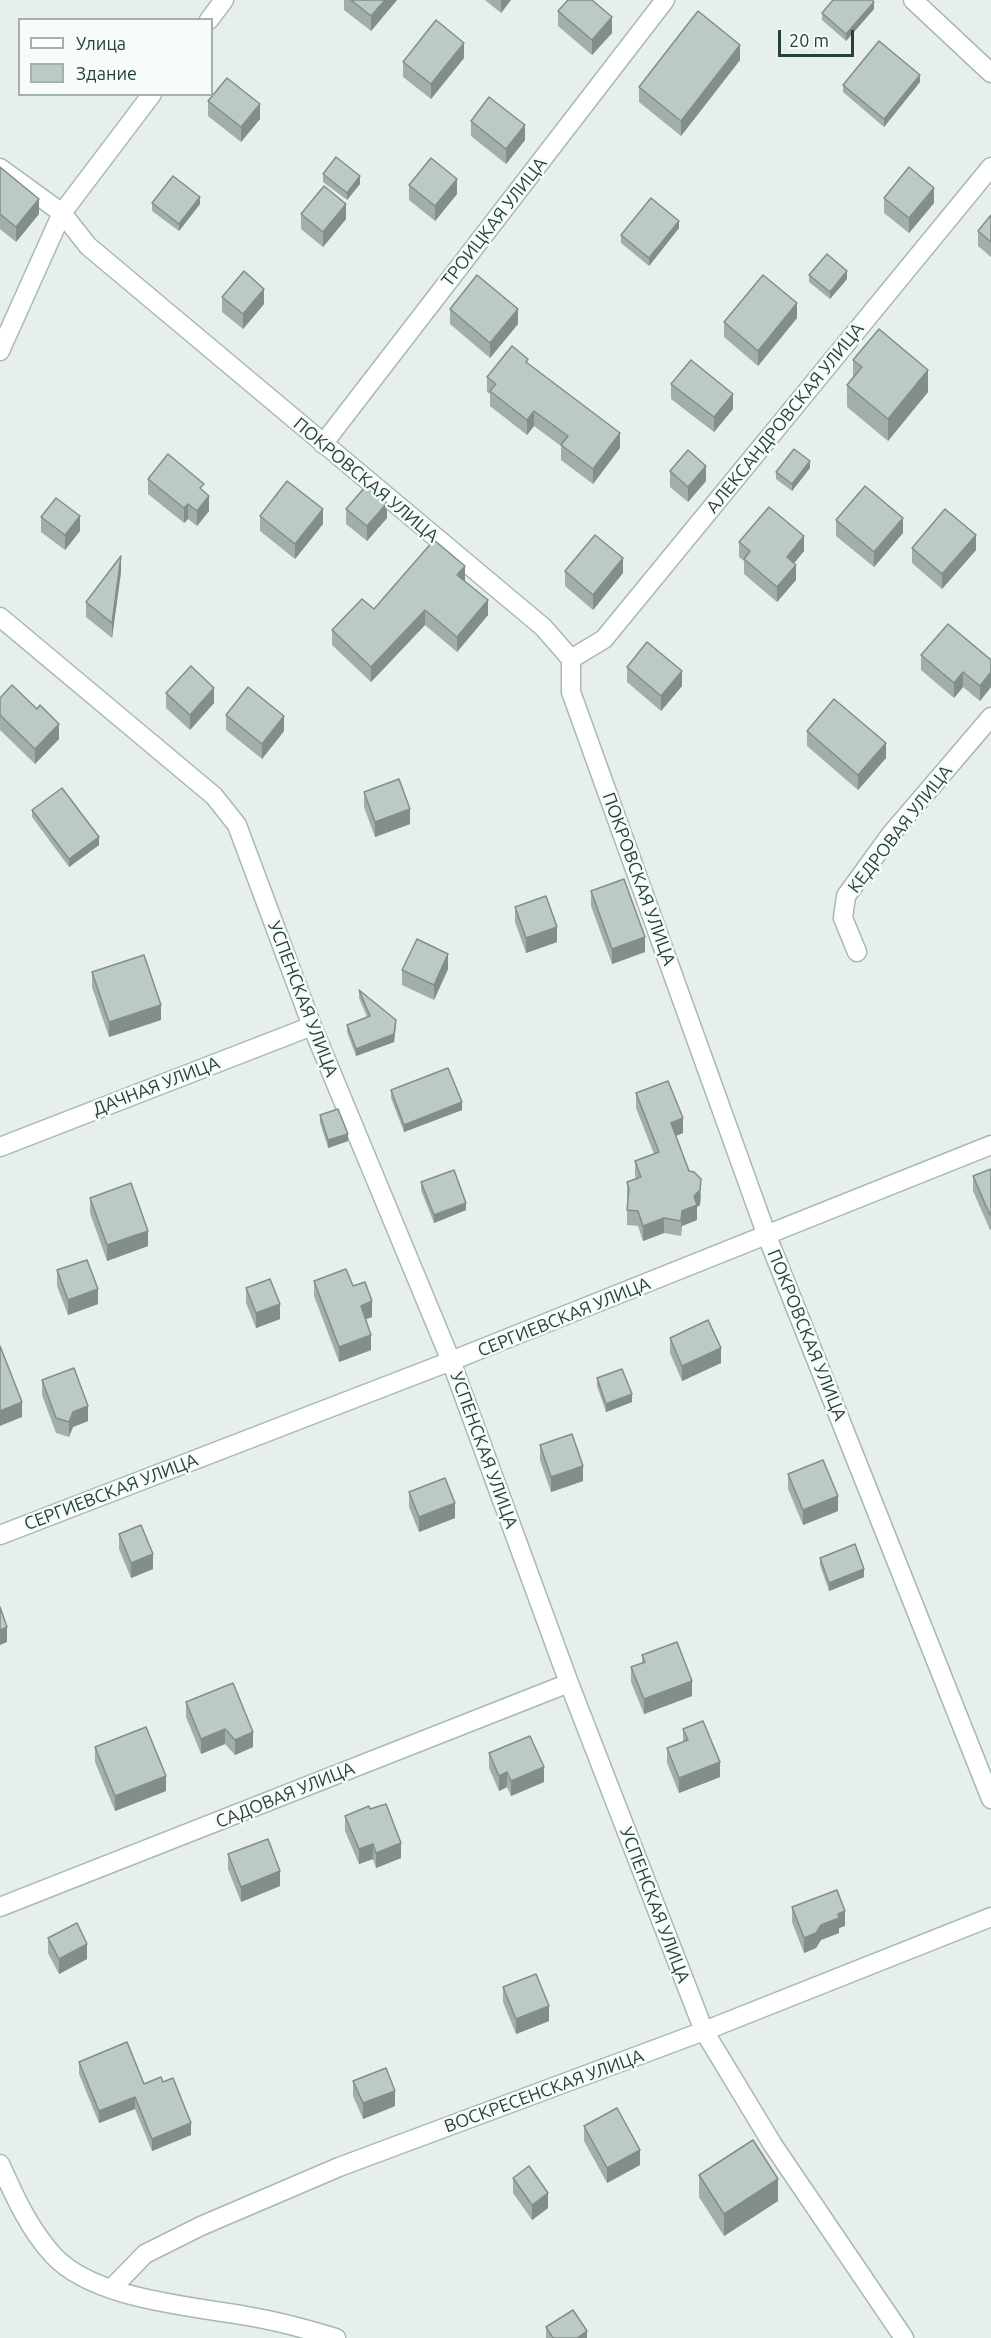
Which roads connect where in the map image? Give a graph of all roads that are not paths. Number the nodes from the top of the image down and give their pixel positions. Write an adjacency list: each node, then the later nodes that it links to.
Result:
1 (224, 0): 4 (street)
2 (665, 0): 11 (street, ТРОИЦКАЯ УЛИЦА)
3 (913, 0): 5 (street)
4 (211, 18)
5 (991, 73)
6 (150, 96): 9 (street)
7 (991, 167): 13 (street, АЛЕКСАНДРОВСКАЯ УЛИЦА)
8 (0, 168): 9 (street, ПОКРОВСКАЯ УЛИЦА)
9 (62, 213): 10 (street); 11 (street, ПОКРОВСКАЯ УЛИЦА)
10 (0, 351)
11 (323, 444): 13 (street, ПОКРОВСКАЯ УЛИЦА)
12 (0, 617): 16 (street, УСПЕНСКАЯ УЛИЦА)
13 (571, 659): 19 (street, ПОКРОВСКАЯ УЛИЦА)
14 (991, 717): 15 (street, КЕДРОВАЯ УЛИЦА)
15 (857, 952)
16 (312, 1026): 18 (street, ДАЧНАЯ УЛИЦА); 20 (street, УСПЕНСКАЯ УЛИЦА)
17 (991, 1144): 19 (street, СЕРГИЕВСКАЯ УЛИЦА)
18 (0, 1147)
19 (767, 1236): 20 (street, СЕРГИЕВСКАЯ УЛИЦА); 23 (street, ПОКРОВСКАЯ УЛИЦА)
20 (451, 1361): 21 (street, СЕРГИЕВСКАЯ УЛИЦА); 22 (street, УСПЕНСКАЯ УЛИЦА)
21 (0, 1535)
22 (569, 1683): 24 (street, САДОВАЯ УЛИЦА); 26 (street, УСПЕНСКАЯ УЛИЦА)
23 (991, 1799)
24 (0, 1907)
25 (991, 1917): 26 (street, ВОСКРЕСЕНСКАЯ УЛИЦА)
26 (704, 2031): 28 (street, ВОСКРЕСЕНСКАЯ УЛИЦА); 30 (street, УСПЕНСКАЯ УЛИЦА)
27 (0, 2164): 28 (street)
28 (111, 2289): 29 (street)
29 (336, 2338)
30 (904, 2338)

